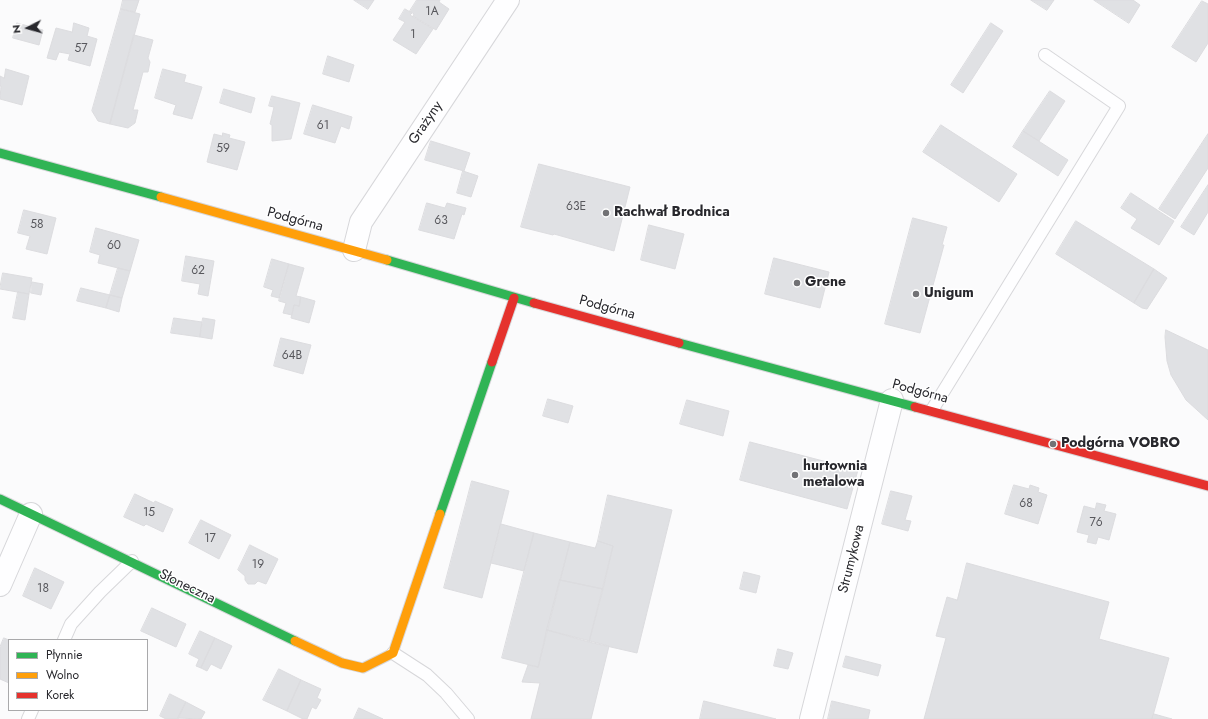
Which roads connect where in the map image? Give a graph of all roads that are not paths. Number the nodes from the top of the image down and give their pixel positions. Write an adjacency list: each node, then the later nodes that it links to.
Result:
1 (508, 0): 4 (street, Grażyny)
2 (1045, 55): 7 (lane)
3 (0, 153): 4 (main road, Podgórna)
4 (354, 250): 5 (main road, Podgórna)
5 (514, 298): 6 (main road, Podgórna); 14 (main road)
6 (892, 400): 7 (main road, Podgórna); 16 (street, Strumykowa)
7 (932, 410): 8 (main road, Podgórna)
8 (1208, 486)
9 (0, 499): 10 (main road, Słoneczna)
10 (30, 514): 11 (main road, Słoneczna); 12 (street)
11 (132, 561): 13 (lane); 14 (main road, Słoneczna)
12 (0, 585)
13 (64, 639)
14 (393, 653): 15 (lane)
15 (468, 719)
16 (811, 719)

